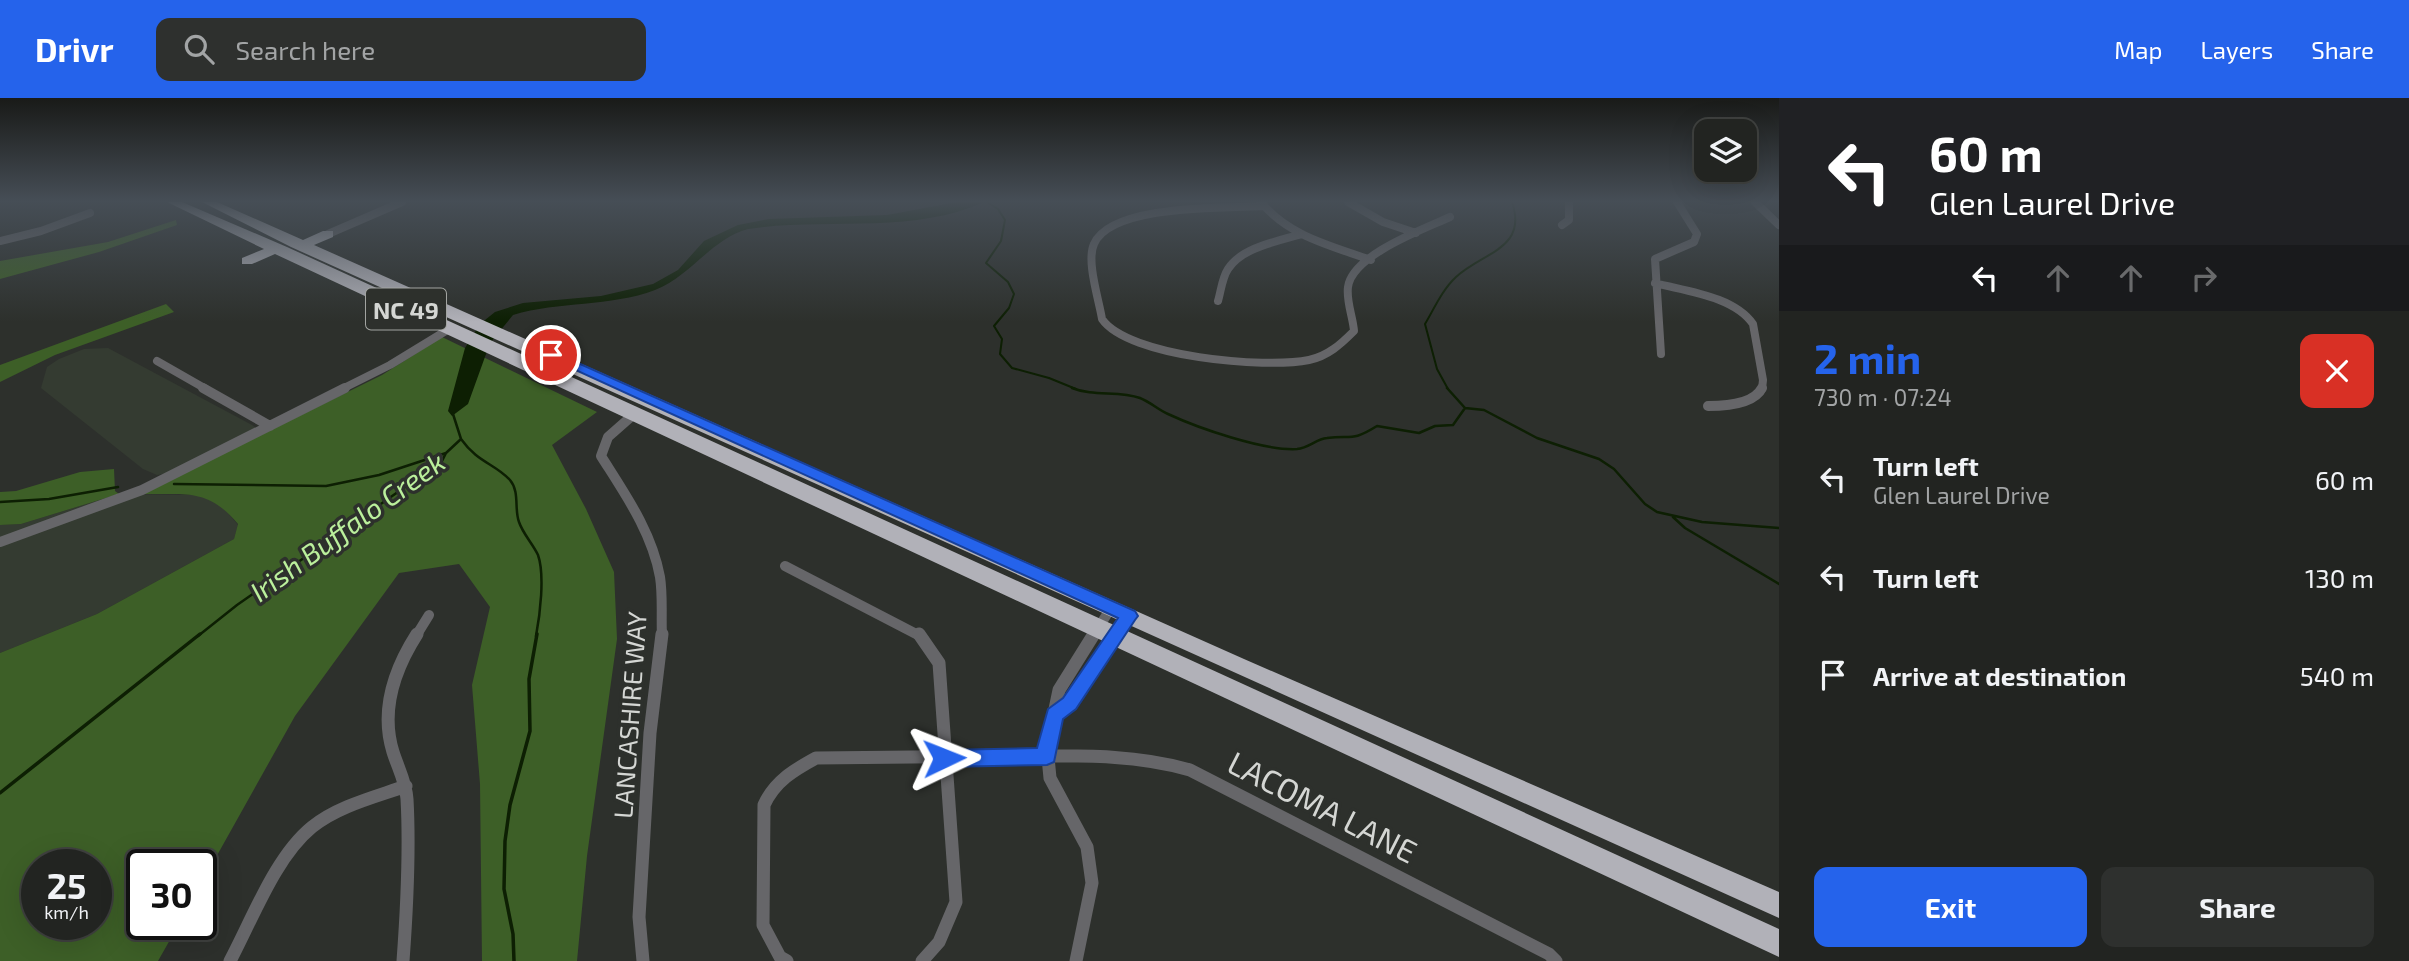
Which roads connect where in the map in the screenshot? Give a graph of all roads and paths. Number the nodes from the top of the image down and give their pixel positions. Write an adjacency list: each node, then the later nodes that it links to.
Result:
1 (259, 242): 8 (highway, NC 49)
2 (299, 242): 11 (highway, NC 49)
3 (1095, 242): 10 (street)
4 (1277, 242): 15 (street)
5 (1324, 242): 10 (street)
6 (1397, 242): 10 (street)
7 (1693, 242): 13 (street)
8 (274, 250): 9 (highway, NC 49); 9 (highway); 11 (highway)
9 (291, 256): 12 (highway, NC 49)
10 (1371, 260)
11 (352, 266): 14 (highway, NC 49)
12 (349, 282): 14 (highway); 16 (highway, NC 49)
13 (1655, 283): 18 (street); 20 (street)
14 (406, 290): 17 (highway, NC 49)
15 (1217, 301)
16 (456, 333): 17 (highway, NC 49); 22 (street)
17 (521, 352): 21 (highway, NC 49); 25 (highway, NC 49)
18 (1661, 354)
19 (158, 362): 22 (street)
20 (1708, 406)
21 (633, 415): 27 (highway, NC 49); 36 (street, LANCASHIRE WAY)
22 (270, 426): 23 (street)
23 (0, 542)
24 (785, 566): 30 (street)
25 (1120, 612): 27 (street); 27 (street); 32 (highway, NC 49)
26 (429, 615): 31 (street)
27 (1107, 632): 28 (street); 28 (street); 33 (highway, NC 49)
28 (1054, 714): 29 (street)
29 (1047, 756): 30 (street, LACOMA LANE); 39 (street); 40 (street, LACOMA LANE)
30 (944, 758): 37 (street, LACOMA LANE); 38 (street)
31 (406, 786): 34 (street); 35 (street)
32 (1779, 905)
33 (1779, 943)
34 (230, 961)
35 (403, 961)
36 (643, 961)
37 (787, 961)
38 (922, 961)
39 (1076, 961)
40 (1556, 961)

